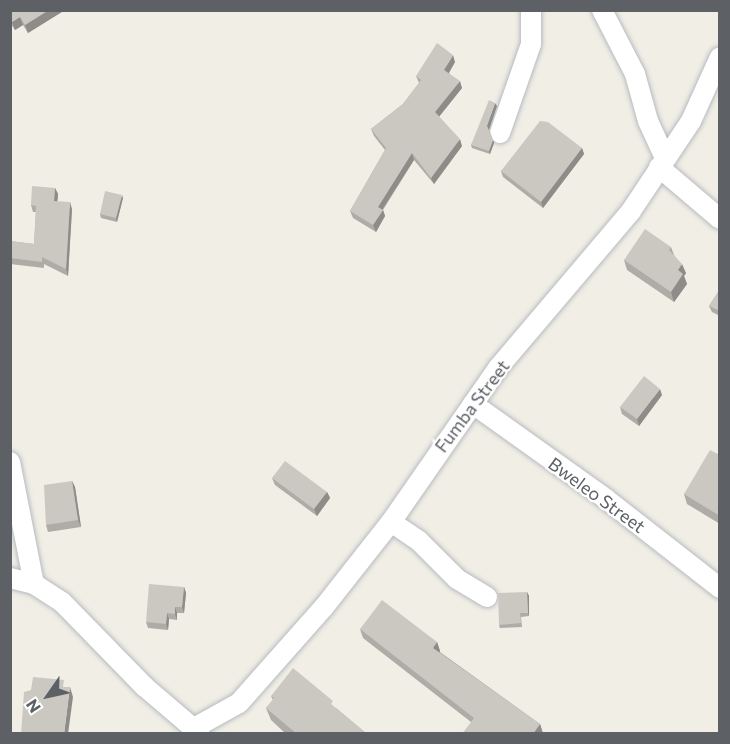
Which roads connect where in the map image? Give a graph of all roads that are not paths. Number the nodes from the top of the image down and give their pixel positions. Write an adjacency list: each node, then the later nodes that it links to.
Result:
1 (531, 10): 4 (street)
2 (602, 10): 5 (street)
3 (720, 57): 5 (street, Fumba Street)
4 (500, 133)
5 (662, 162): 6 (street); 7 (street, Fumba Street)
6 (720, 219)
7 (473, 404): 9 (street, Fumba Street); 12 (street, Bweleo Street)
8 (10, 462): 11 (street)
9 (391, 522): 13 (street); 14 (street, Fumba Street)
10 (10, 578): 11 (street)
11 (34, 584): 14 (street)
12 (720, 588)
13 (487, 597)
14 (197, 731)

